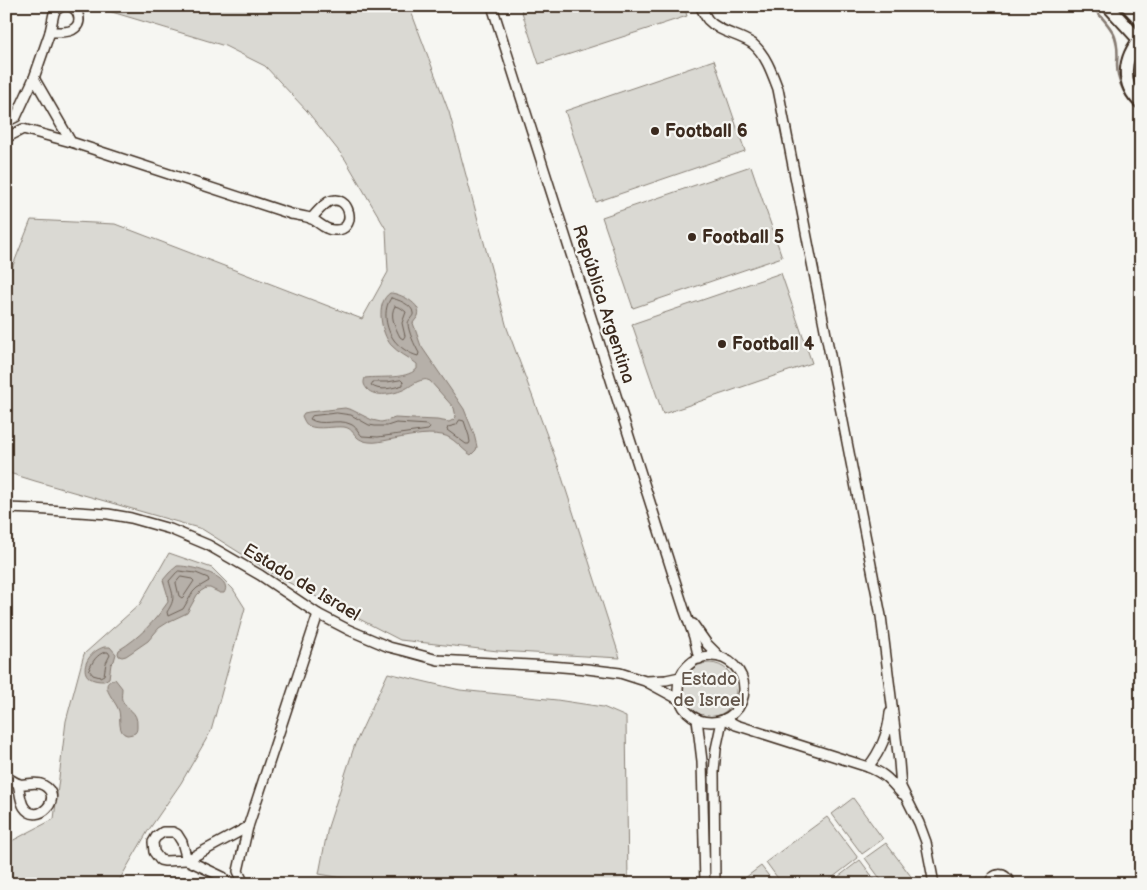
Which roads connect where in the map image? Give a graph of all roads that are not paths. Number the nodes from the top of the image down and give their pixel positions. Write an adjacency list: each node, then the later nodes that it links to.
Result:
1 (62, 6): 8 (street)
2 (70, 6): 8 (street)
3 (492, 6): 19 (street, República Argentina)
4 (700, 6): 26 (street)
5 (1108, 6): 9 (main road)
6 (1127, 6): 7 (main road)
7 (1141, 21)
8 (50, 32): 10 (street)
9 (1140, 39): 11 (main road)
10 (34, 78): 12 (street); 16 (street)
11 (1141, 103)
12 (16, 117): 13 (street); 14 (street)
13 (6, 122)
14 (23, 129): 15 (street); 16 (street)
15 (6, 138)
16 (71, 142): 17 (street)
17 (311, 218)
18 (6, 508): 20 (street, Estado de Israel)
19 (685, 611): 21 (street, República Argentina); 22 (street, República Argentina)
20 (318, 614): 24 (street, Estado de Israel); 33 (street)
21 (720, 657): 22 (street); 28 (street)
22 (699, 659): 23 (street)
23 (680, 677): 24 (street, Estado de Israel); 25 (street)
24 (645, 681): 25 (street, Estado de Israel)
25 (680, 700): 27 (street)
26 (892, 700): 29 (street); 32 (street)
27 (697, 719): 28 (street); 35 (street)
28 (723, 720): 29 (street); 34 (street)
29 (868, 767): 32 (street)
30 (6, 777): 31 (street)
31 (18, 784)
32 (906, 798): 41 (street)
33 (248, 827): 36 (street); 37 (street)
34 (715, 833): 35 (street); 40 (street)
35 (704, 834): 39 (street)
36 (238, 871): 37 (street); 38 (street)
37 (225, 880)
38 (244, 884)
39 (705, 884)
40 (715, 884)
41 (934, 884)
42 (988, 884): 43 (street)
43 (1010, 884)

